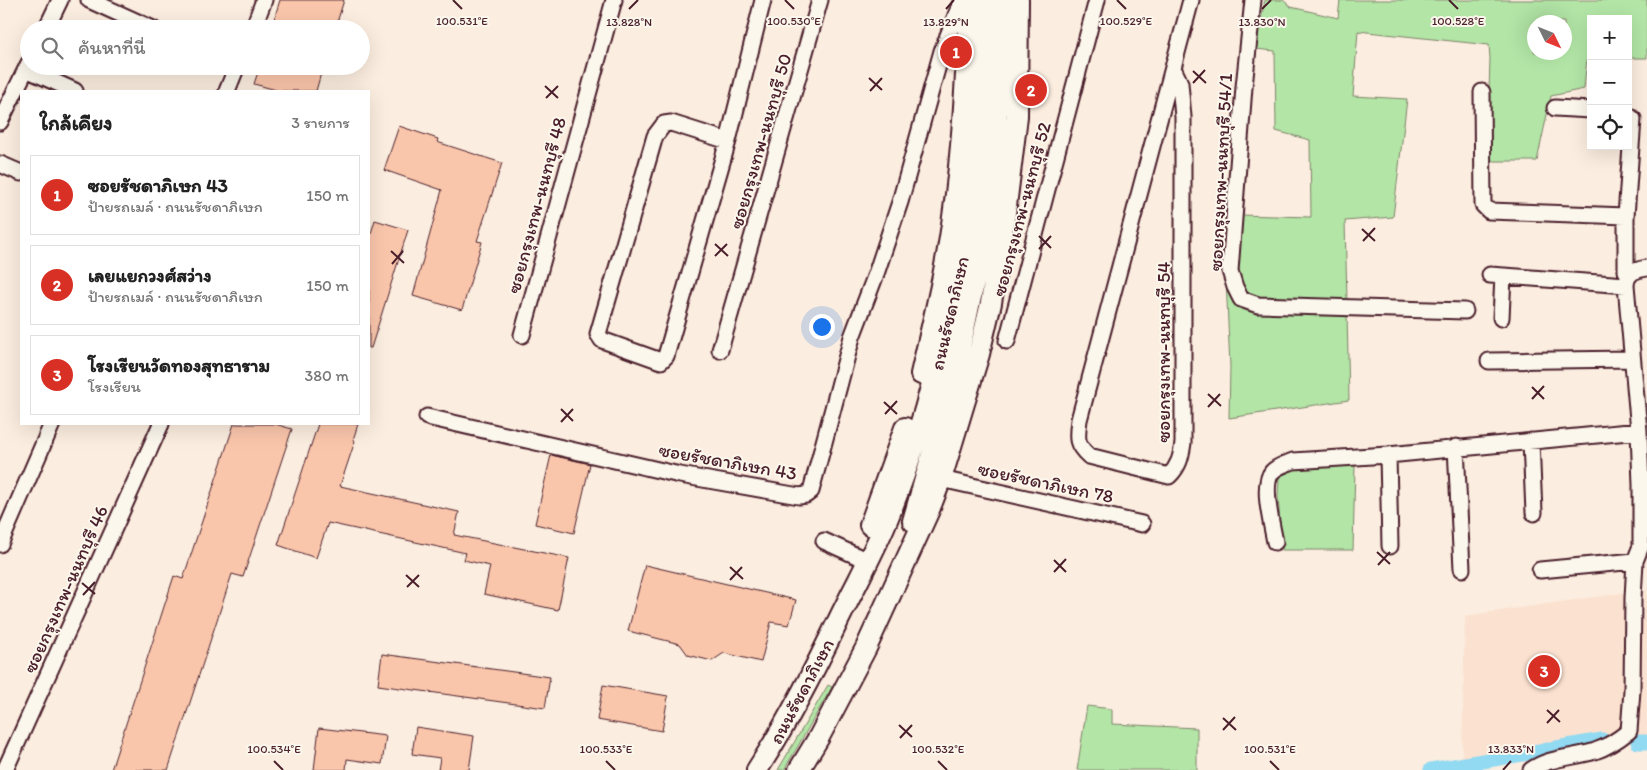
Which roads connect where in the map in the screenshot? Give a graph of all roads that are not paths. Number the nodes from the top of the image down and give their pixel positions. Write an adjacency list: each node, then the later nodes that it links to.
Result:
1 (60, 0): 15 (street)
2 (89, 0): 16 (street)
3 (264, 0): 17 (street)
4 (614, 0): 39 (street, ซอยกรุงเทพ-นนทบุรี 48)
5 (763, 0): 30 (street)
6 (820, 0): 41 (street, ซอยกรุงเทพ-นนทบุรี 50)
7 (962, 0): 45 (street, ซอยรัชดาภิเษก 43)
8 (969, 0): 61 (main road, ถนนรัชดาภิเษก)
9 (988, 0): 44 (main road, ถนนรัชดาภิเษก)
10 (1003, 0): 44 (main road, ถนนรัชดาภิเษก)
11 (1018, 0): 52 (main road, ถนนรัชดาภิเษก)
12 (1097, 0): 40 (street, ซอยกรุงเทพ-นนทบุรี 52)
13 (1191, 0): 18 (street, ซอยกรุงเทพ-นนทบุรี 54)
14 (1253, 0): 37 (street, ซอยกรุงเทพ-นนทบุรี 54/1)
15 (50, 20)
16 (133, 20)
17 (256, 20)
18 (1173, 68): 18 (street, ซอยกรุงเทพ-นนทบุรี 54)
19 (23, 75): 28 (street)
20 (45, 75): 22 (street)
21 (234, 75): 23 (street)
22 (74, 90)
23 (227, 90)
24 (1482, 92): 34 (street)
25 (1555, 108): 26 (street)
26 (1587, 110)
27 (1632, 118): 29 (street)
28 (0, 122)
29 (1632, 133)
30 (728, 141): 30 (street)
31 (1631, 150): 34 (street)
32 (0, 164): 33 (street)
33 (20, 173)
34 (1626, 216): 36 (street)
35 (1647, 268): 36 (street)
36 (1628, 280): 38 (street); 42 (street)
37 (1466, 311)
38 (1501, 318)
39 (522, 335)
40 (1007, 342)
41 (720, 350)
42 (1632, 359): 43 (street); 48 (street)
43 (1490, 361)
44 (943, 381): 62 (main road, ถนนรัชดาภิเษก); 66 (main road, ถนนรัชดาภิเษก)
45 (427, 417)
46 (52, 425): 58 (street)
47 (161, 425): 67 (street, ซอยกรุงเทพ-นนทบุรี 46)
48 (1639, 431): 49 (street); 53 (street)
49 (1531, 441): 50 (street); 54 (street)
50 (1456, 447): 51 (street); 64 (street)
51 (1388, 454): 57 (street); 59 (street)
52 (941, 479): 55 (street, ซอยรัชดาภิเษก 78); 62 (main road, ถนนรัชดาภิเษก)
53 (1644, 484): 60 (street)
54 (1534, 513)
55 (1142, 524)
56 (824, 541): 61 (street)
57 (1275, 542)
58 (0, 544)
59 (1390, 546)
60 (1644, 546): 63 (street)
61 (858, 557): 66 (main road, ถนนรัชดาภิเษก)
62 (905, 559): 69 (main road, ถนนรัชดาภิเษก)
63 (1635, 561): 65 (street); 70 (street)
64 (1462, 569)
65 (1540, 570)
66 (843, 610): 68 (main road, ถนนรัชดาภิเษก)
67 (2, 770)
68 (757, 770)
69 (799, 770)
70 (1531, 770)

